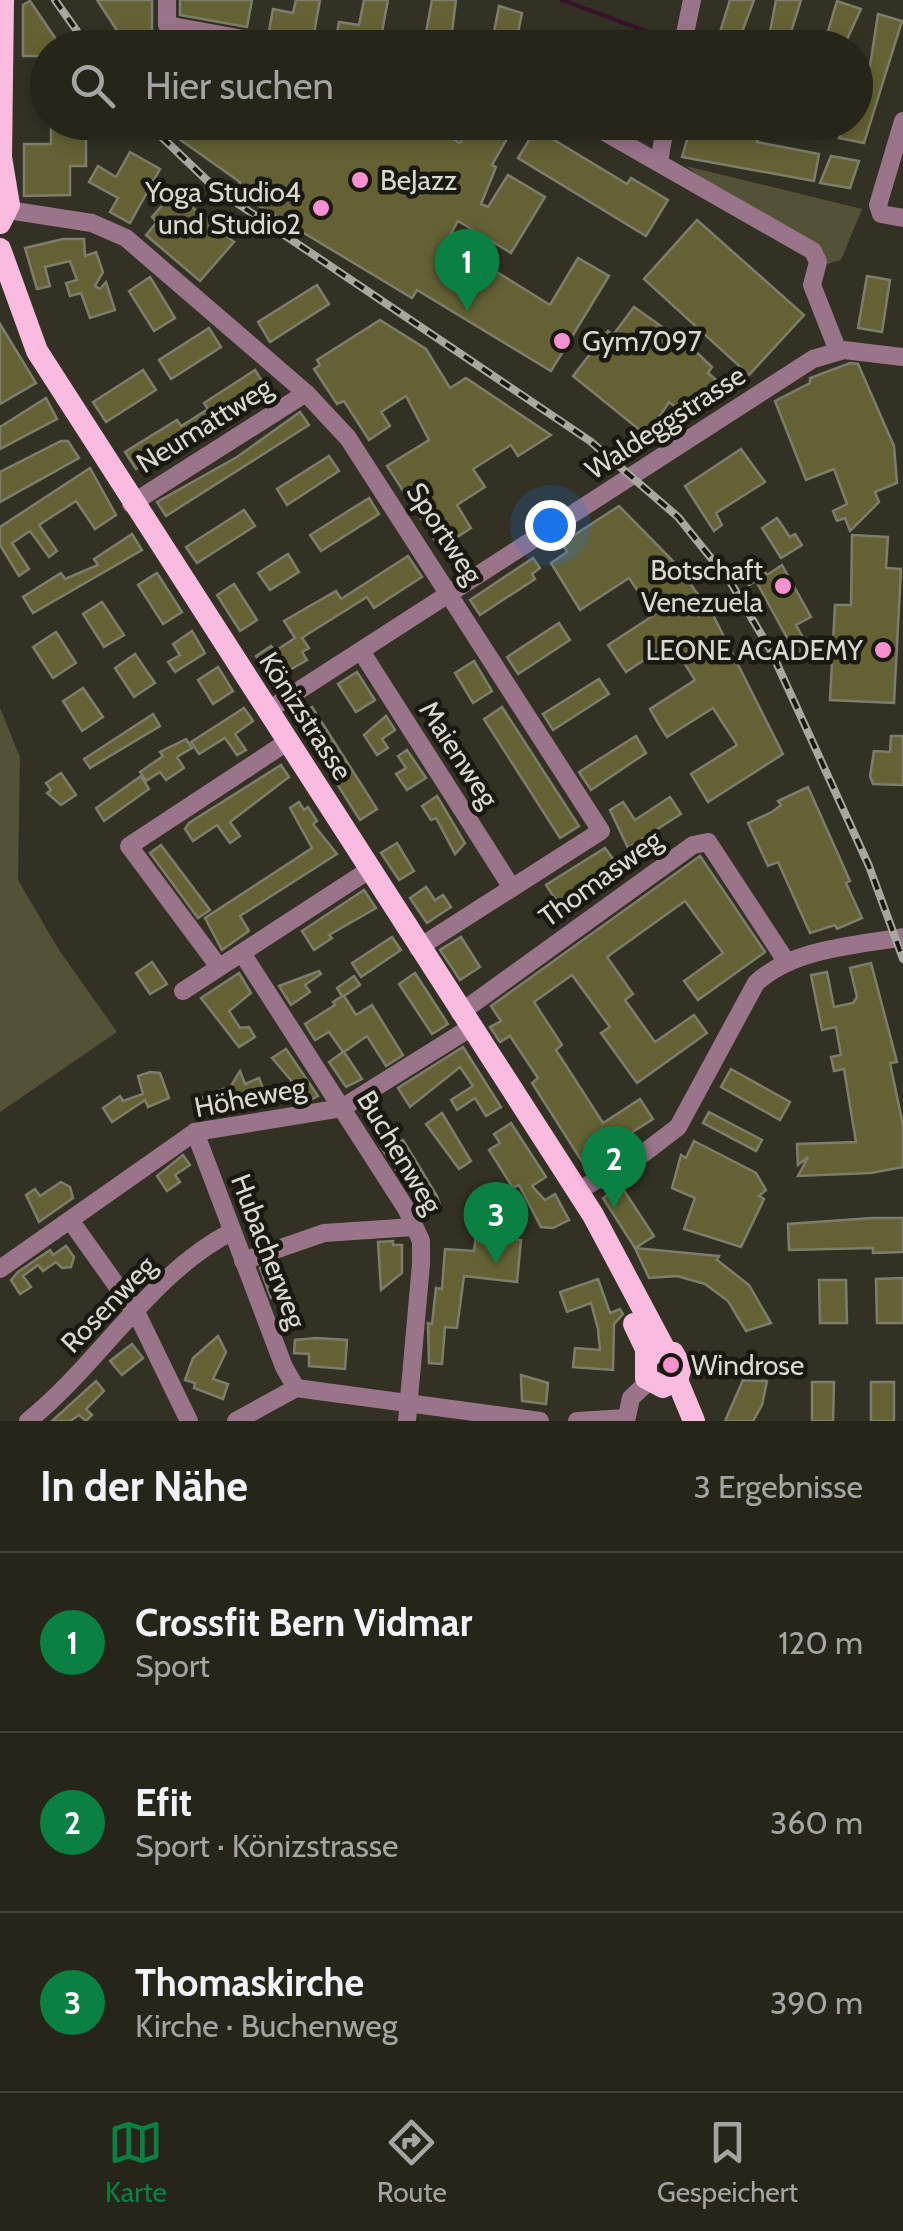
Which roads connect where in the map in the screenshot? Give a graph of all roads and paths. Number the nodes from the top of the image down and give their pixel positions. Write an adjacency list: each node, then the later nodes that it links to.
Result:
1 (3, 0): 6 (main road, Könizstrasse)
2 (167, 0): 4 (street)
3 (692, 0): 5 (street)
4 (194, 30)
5 (686, 30)
6 (2, 78): 10 (main road, Könizstrasse)
7 (903, 121): 13 (street)
8 (622, 140): 11 (street)
9 (663, 140): 11 (street)
10 (1, 159): 12 (main road, Könizstrasse)
11 (659, 162): 15 (street)
12 (3, 208): 14 (main road, Könizstrasse); 17 (street, Sportweg)
13 (903, 218)
14 (1, 251): 18 (main road, Könizstrasse)
15 (838, 351): 16 (street); 19 (street, Waldeggstrasse)
16 (903, 357)
17 (306, 393): 18 (street, Neumattweg); 19 (street, Sportweg)
18 (131, 504): 21 (main road, Könizstrasse)
19 (451, 593): 20 (street, Waldeggstrasse); 24 (street, Sportweg)
20 (360, 651): 21 (street, Waldeggstrasse); 24 (street, Maienweg)
21 (267, 711): 22 (main road, Könizstrasse)
22 (287, 742): 23 (main road, Könizstrasse); 29 (street)
23 (369, 870): 26 (main road, Könizstrasse); 27 (street)
24 (512, 888): 26 (street, Sportweg)
25 (903, 936): 28 (street)
26 (418, 948): 31 (main road, Könizstrasse)
27 (242, 953): 29 (street); 32 (street, Buchenweg)
28 (786, 961): 31 (street, Thomasweg); 34 (street)
29 (220, 967): 30 (street)
30 (183, 991)
31 (465, 1020): 32 (street, Höheweg); 34 (main road, Könizstrasse)
32 (342, 1108): 33 (street, Höheweg); 36 (street, Buchenweg)
33 (196, 1132): 35 (street, Höheweg); 37 (street, Hubacherweg)
34 (579, 1197): 41 (main road, Könizstrasse); 41 (main road, Könizstrasse)
35 (70, 1220): 39 (street, Höheweg); 40 (street)
36 (414, 1227): 38 (street); 43 (street, Buchenweg)
37 (231, 1232): 38 (street, Hubacherweg); 40 (street, Rosenweg)
38 (243, 1261): 42 (street, Hubacherweg)
39 (0, 1270)
40 (136, 1314): 45 (street, Rosenweg); 46 (street)
41 (660, 1371): 44 (street); 50 (main road, Könizstrasse); 51 (main road, Könizstrasse)
42 (296, 1388): 43 (street); 47 (street)
43 (407, 1413): 48 (street)
44 (626, 1420): 49 (street)
45 (28, 1421)
46 (188, 1421)
47 (236, 1421)
48 (540, 1421)
49 (577, 1421)
50 (682, 1421)
51 (694, 1421)

